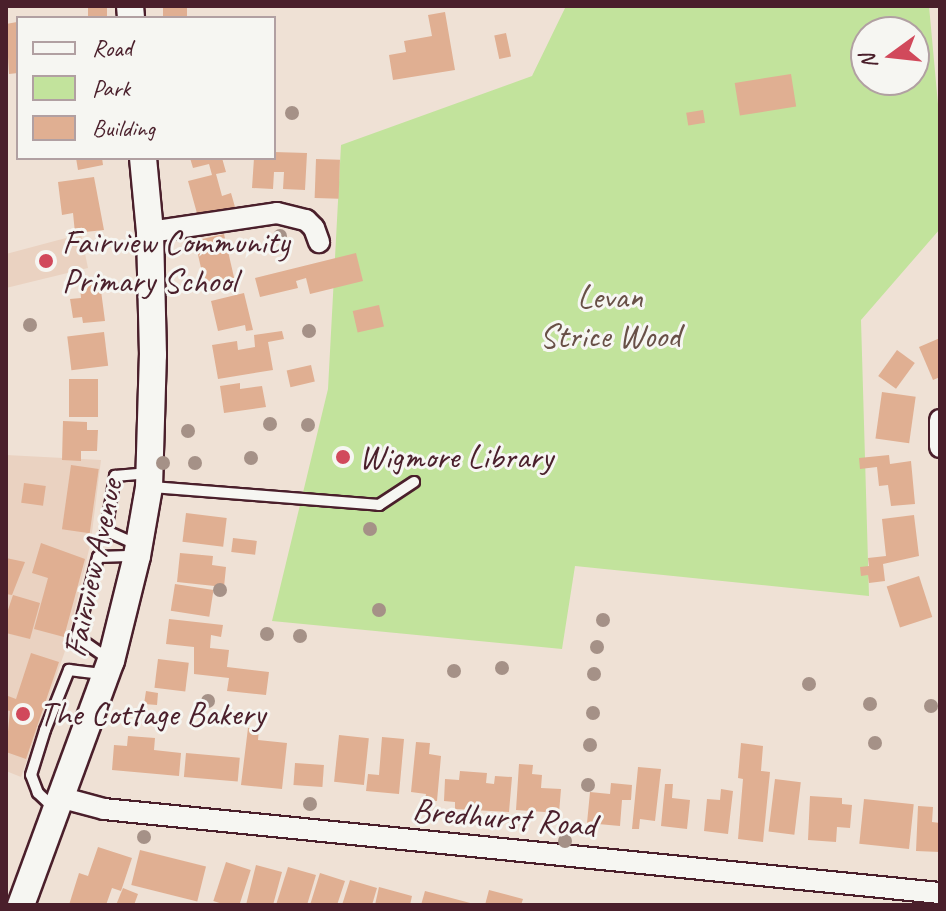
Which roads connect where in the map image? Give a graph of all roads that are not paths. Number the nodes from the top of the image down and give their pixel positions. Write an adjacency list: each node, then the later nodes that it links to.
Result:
1 (143, 160): 2 (street, Fairview Avenue)
2 (150, 232): 3 (street); 6 (street, Fairview Avenue)
3 (319, 242)
4 (940, 420): 5 (street)
5 (940, 447)
6 (150, 480): 7 (lane); 8 (street, Fairview Avenue); 8 (lane)
7 (414, 482)
8 (138, 551): 9 (street, Fairview Avenue); 9 (lane)
9 (109, 668): 10 (street, Fairview Avenue); 10 (lane)
10 (60, 805): 11 (street, Bredhurst Road); 12 (street, Fairview Avenue)
11 (940, 893)
12 (21, 905)

